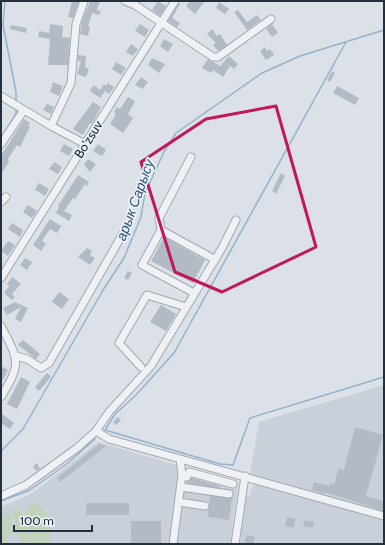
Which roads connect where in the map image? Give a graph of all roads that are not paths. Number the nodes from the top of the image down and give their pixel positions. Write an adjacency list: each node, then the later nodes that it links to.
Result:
1 (84, 1): 8 (street)
2 (125, 1): 5 (street)
3 (175, 1): 5 (street, Bo'zsuv)
4 (271, 19): 5 (street)
5 (162, 23): 10 (street, Bo'zsuv)
6 (1, 96): 7 (street)
7 (22, 109): 8 (street); 9 (street)
8 (51, 126): 10 (street)
9 (1, 144)
10 (85, 144): 16 (street, Bo'zsuv)
11 (191, 157): 14 (street)
12 (236, 220): 15 (street)
13 (125, 230): 20 (street)
14 (161, 230): 15 (street); 17 (street)
15 (214, 259): 17 (street)
16 (1, 278)
17 (194, 293): 18 (street)
18 (186, 307): 21 (street); 23 (street)
19 (1, 326): 20 (street)
20 (16, 356): 22 (street)
21 (140, 367)
22 (1, 397)
23 (96, 431): 24 (street); 34 (street)
24 (180, 458): 25 (street); 27 (street)
25 (182, 476): 26 (street); 30 (street)
26 (205, 476): 28 (street); 31 (street)
27 (245, 476): 37 (street); 39 (street)
28 (213, 479): 29 (street); 32 (street)
29 (233, 484)
30 (181, 486): 31 (street); 35 (street)
31 (202, 491): 32 (street)
32 (211, 492): 33 (street)
33 (229, 494)
34 (1, 496)
35 (179, 502): 36 (street); 38 (street)
36 (205, 506)
37 (384, 516)
38 (173, 544)
39 (236, 544)

